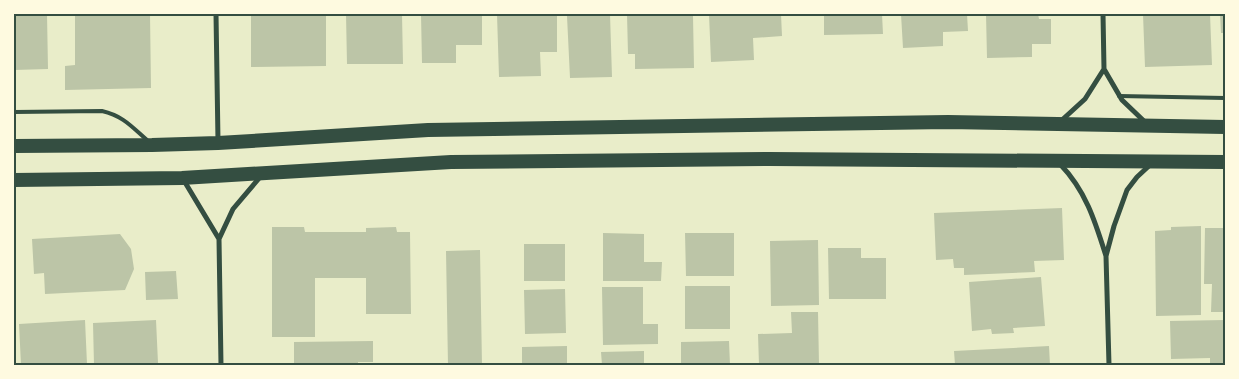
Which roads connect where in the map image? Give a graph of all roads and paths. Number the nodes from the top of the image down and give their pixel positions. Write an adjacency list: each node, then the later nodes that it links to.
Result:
1 (216, 14): 10 (street)
2 (1103, 14): 3 (street)
3 (1104, 69): 4 (street); 7 (street)
4 (1119, 96): 5 (lane); 8 (street)
5 (1225, 98)
6 (14, 112): 11 (lane)
7 (1059, 123): 8 (highway); 10 (highway)
8 (1147, 125): 9 (highway)
9 (1225, 127)
10 (218, 143): 11 (highway)
11 (152, 145): 12 (highway)
12 (14, 146)
13 (1056, 160): 14 (highway); 16 (highway); 20 (street)
14 (1154, 161): 15 (highway); 20 (street)
15 (1225, 162)
16 (263, 174): 17 (highway); 19 (street)
17 (182, 178): 18 (highway); 19 (street)
18 (14, 180)
19 (219, 239): 21 (street)
20 (1106, 256): 22 (street)
21 (221, 365)
22 (1109, 365)

